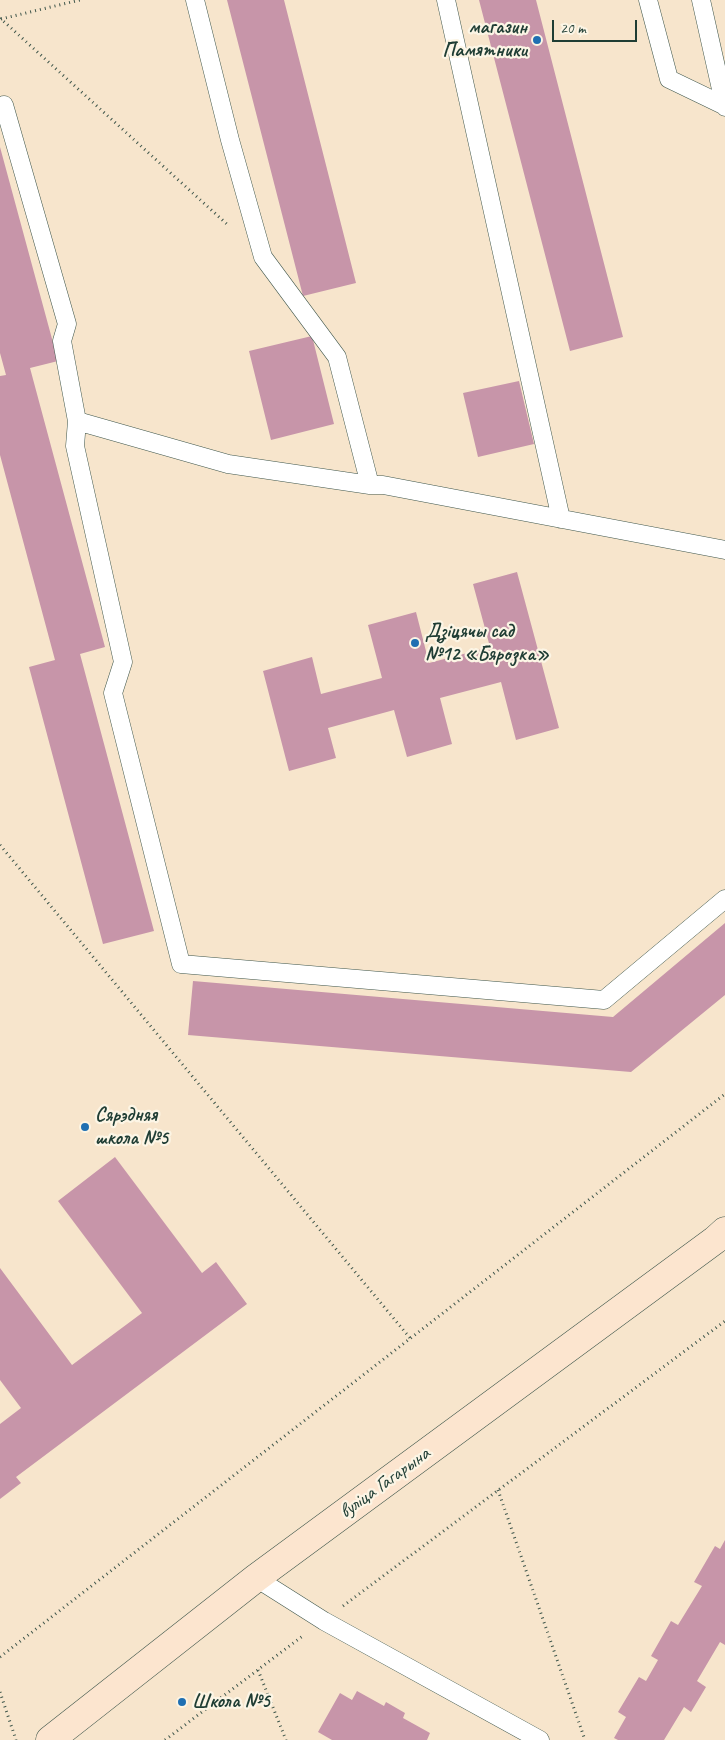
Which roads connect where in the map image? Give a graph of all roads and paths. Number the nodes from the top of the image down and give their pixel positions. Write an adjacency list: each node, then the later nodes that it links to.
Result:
1 (80, 0): 6 (path)
2 (195, 0): 9 (lane)
3 (446, 0): 12 (lane)
4 (648, 0): 8 (lane)
5 (701, 0): 8 (lane)
6 (0, 19): 9 (path)
7 (4, 106): 10 (lane)
8 (725, 107)
9 (263, 257): 11 (lane)
10 (77, 421): 11 (lane); 15 (lane)
11 (370, 485): 12 (lane)
12 (561, 519): 13 (lane)
13 (725, 550)
14 (0, 845): 19 (path)
15 (725, 899)
16 (725, 1094): 19 (path)
17 (722, 1240): 21 (main road, вуліца Гагарына)
18 (725, 1321): 20 (path)
19 (410, 1338): 23 (path)
20 (498, 1490): 22 (path); 31 (path)
21 (256, 1578): 22 (lane); 27 (main road, вуліца Гагарына)
22 (324, 1621): 24 (path); 30 (lane)
23 (0, 1657)
24 (258, 1670): 28 (path); 29 (path)
25 (0, 1692): 26 (path)
26 (16, 1740)
27 (50, 1740)
28 (165, 1740)
29 (286, 1740)
30 (540, 1740)
31 (585, 1740)

